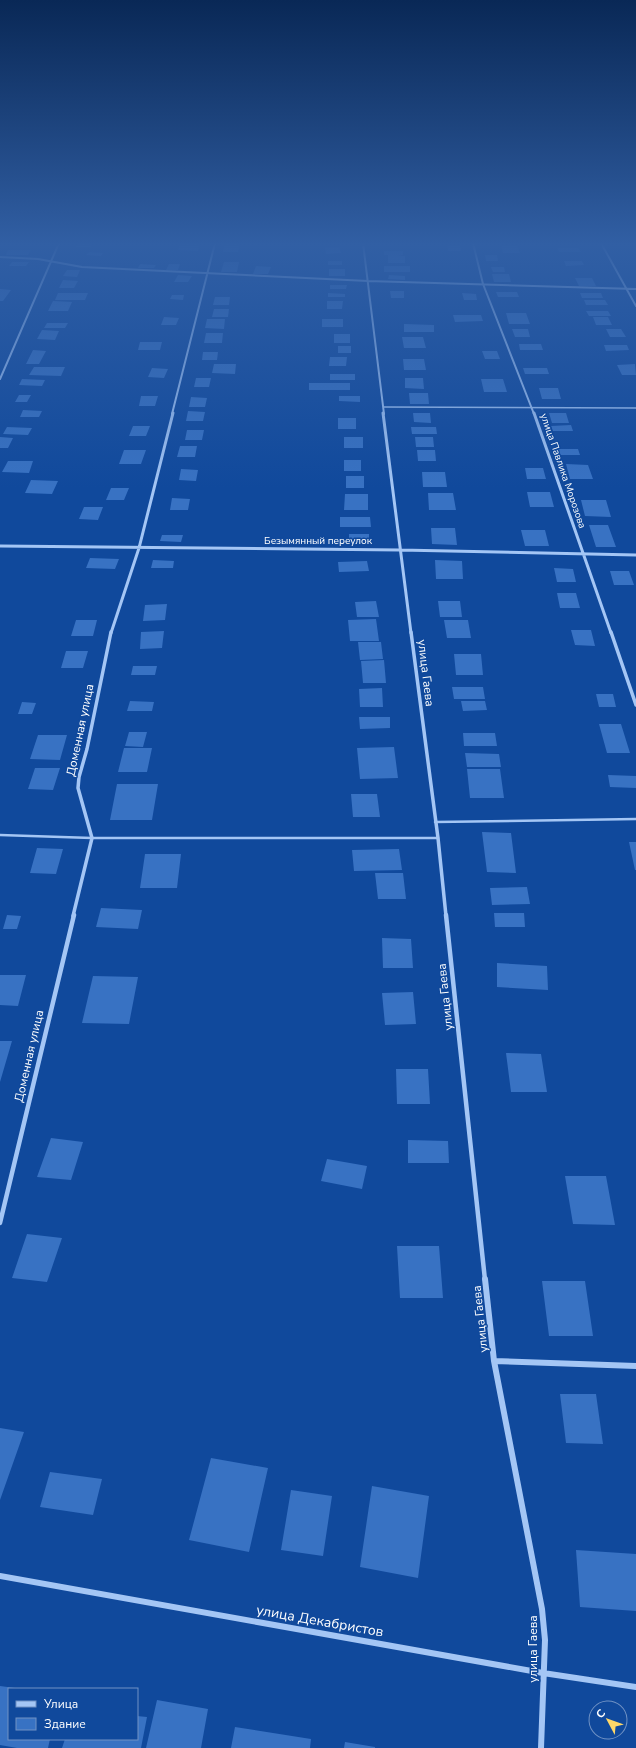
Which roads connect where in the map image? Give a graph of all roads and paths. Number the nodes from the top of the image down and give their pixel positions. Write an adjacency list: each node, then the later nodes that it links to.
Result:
1 (24, 325): 5 (street)
2 (193, 325): 10 (street, Доменная улица)
3 (374, 325): 6 (street, улица Гаева)
4 (499, 325): 7 (street, улица Павлика Морозова)
5 (0, 379)
6 (384, 407): 7 (lane); 11 (street, улица Гаева)
7 (532, 408): 8 (lane); 12 (street, улица Павлика Морозова)
8 (636, 408)
9 (0, 546): 10 (street, Безымянный переулок)
10 (139, 548): 11 (street, Безымянный переулок); 18 (street, Доменная улица)
11 (400, 550): 12 (street, Безымянный переулок); 16 (street, улица Гаева)
12 (582, 554): 13 (street, Безымянный переулок); 14 (street, улица Павлика Морозова)
13 (636, 555)
14 (636, 705)
15 (636, 819): 16 (lane)
16 (435, 822): 19 (street, улица Гаева)
17 (0, 835): 18 (lane)
18 (92, 838): 19 (lane); 20 (street, Доменная улица)
19 (438, 838): 21 (street, улица Гаева)
20 (0, 1223)
21 (494, 1361): 22 (street); 24 (street, улица Гаева)
22 (636, 1366)
23 (0, 1576): 24 (street, улица Декабристов)
24 (544, 1673): 25 (street, улица Декабристов); 26 (street, улица Гаева)
25 (636, 1687)
26 (540, 1748)

